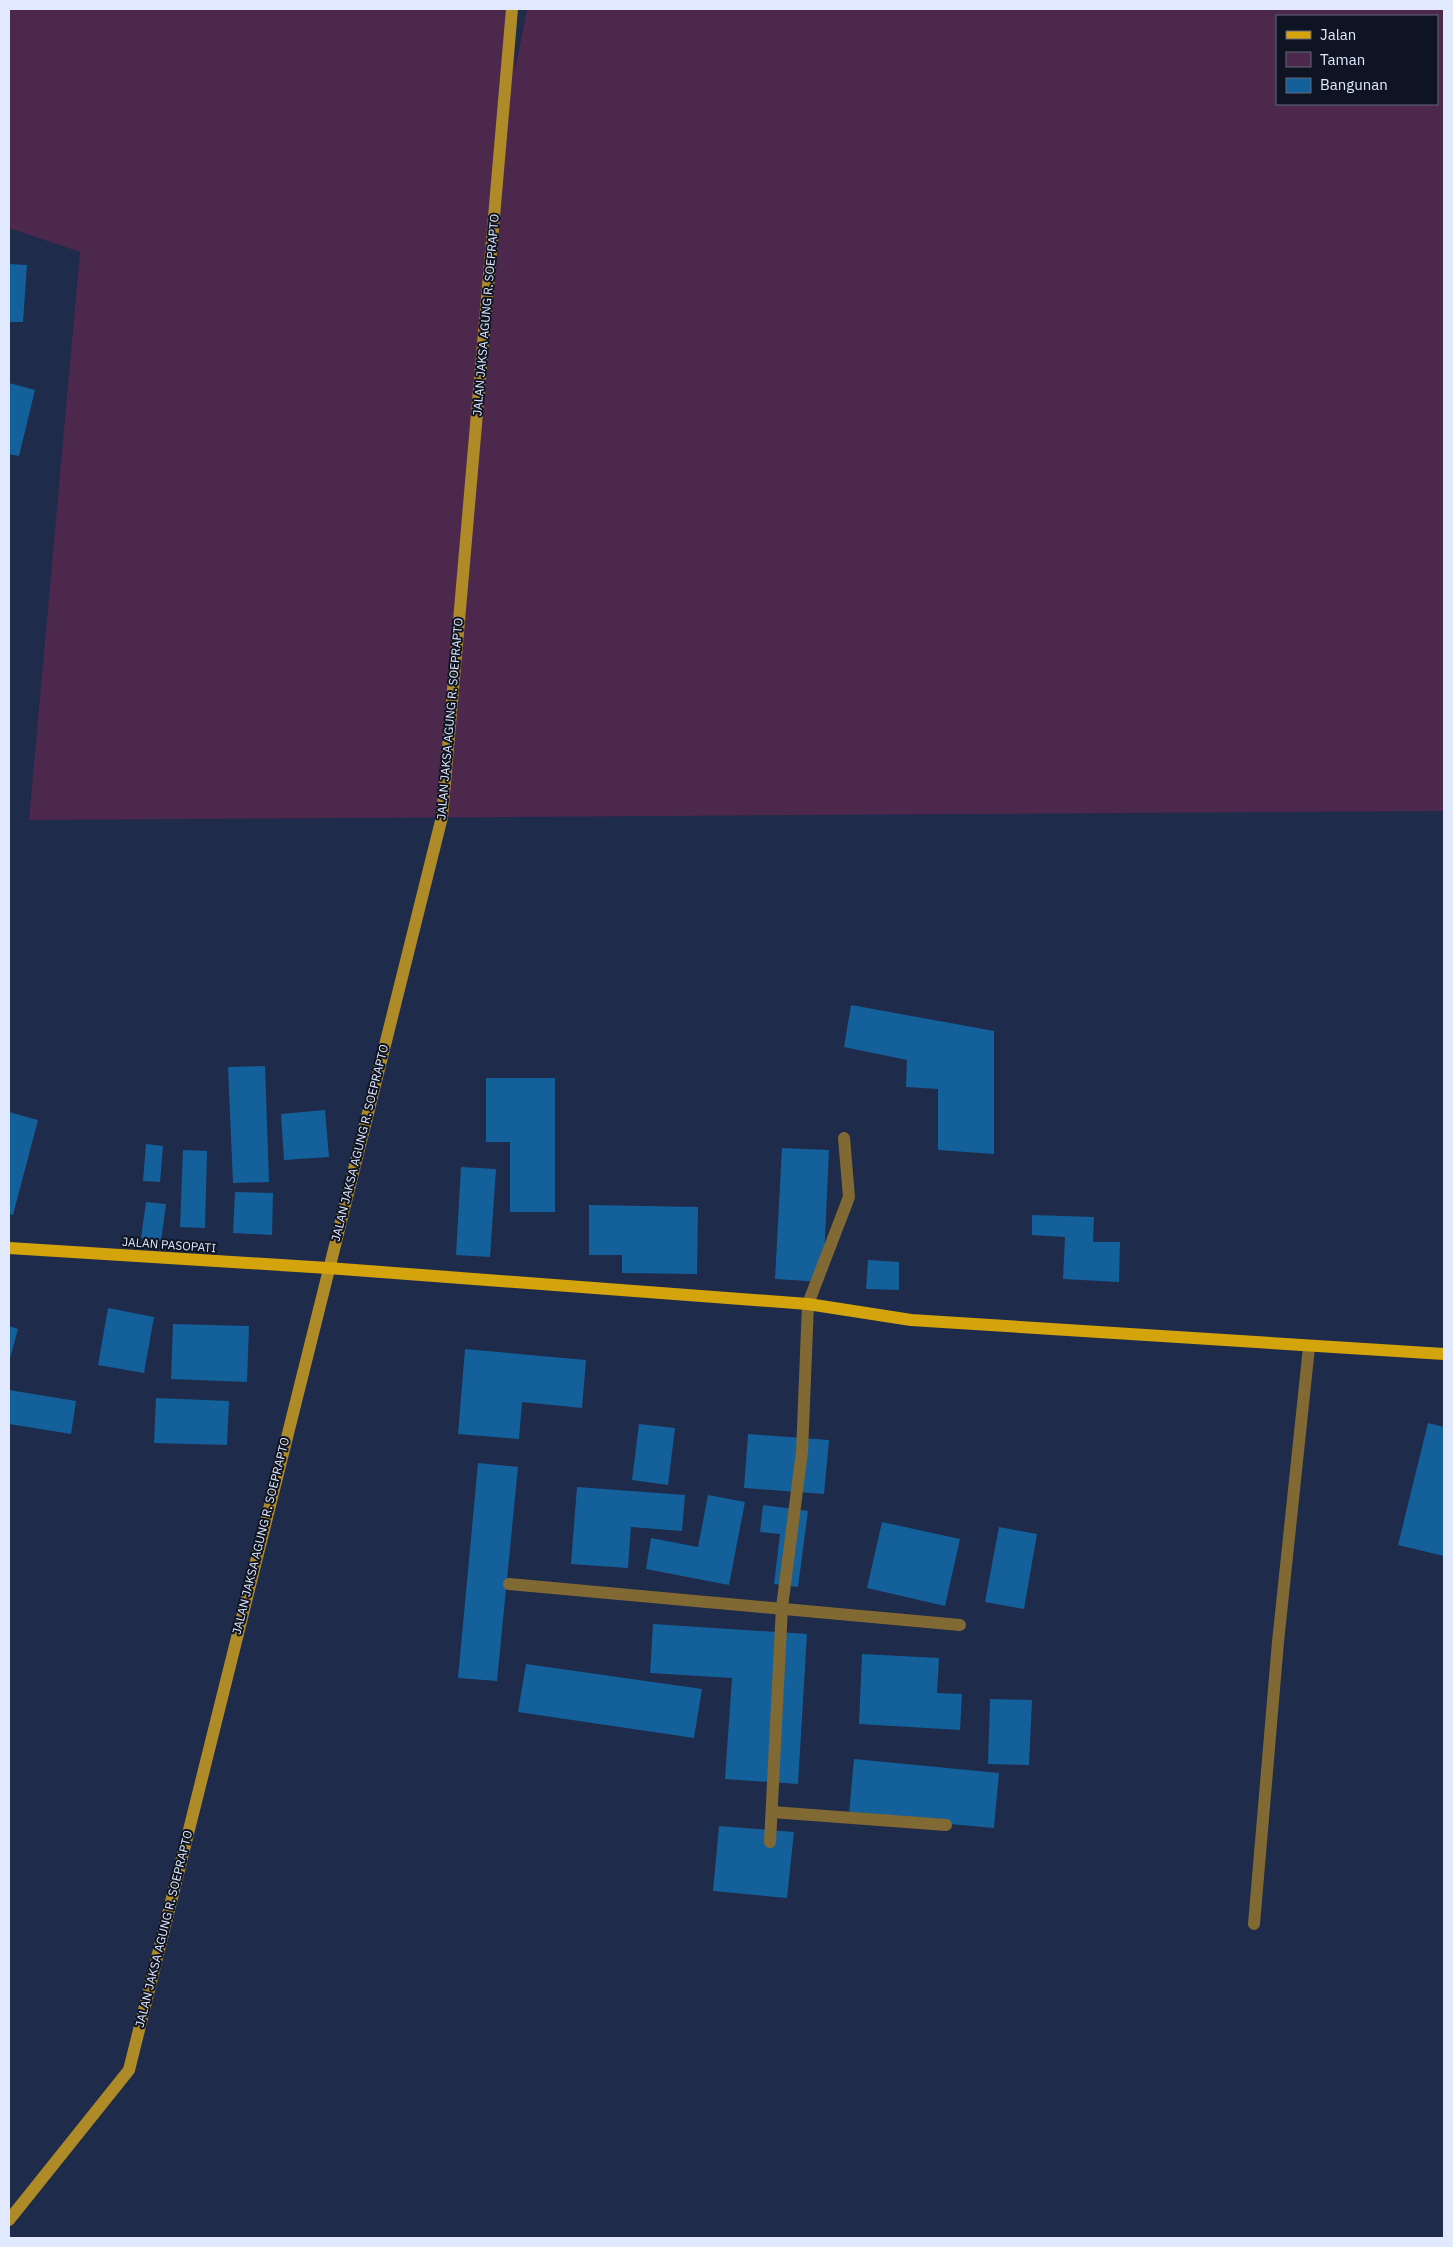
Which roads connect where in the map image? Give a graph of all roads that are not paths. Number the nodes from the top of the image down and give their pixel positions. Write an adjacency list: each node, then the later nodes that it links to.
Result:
1 (512, 9): 4 (street, JALAN JAKSA AGUNG R. SOEPRAPTO)
2 (844, 1138): 5 (street)
3 (9, 1248): 4 (main road, JALAN PASOPATI)
4 (328, 1268): 5 (main road, JALAN PASOPATI); 15 (street, JALAN JAKSA AGUNG R. SOEPRAPTO)
5 (808, 1304): 6 (main road, JALAN PASOPATI); 9 (street)
6 (1309, 1347): 7 (main road, JALAN PASOPATI); 14 (street)
7 (1444, 1354)
8 (509, 1584): 9 (street)
9 (782, 1607): 10 (street); 11 (street)
10 (960, 1625)
11 (772, 1812): 12 (street); 13 (street)
12 (946, 1825)
13 (770, 1842)
14 (1254, 1924)
15 (9, 2220)

